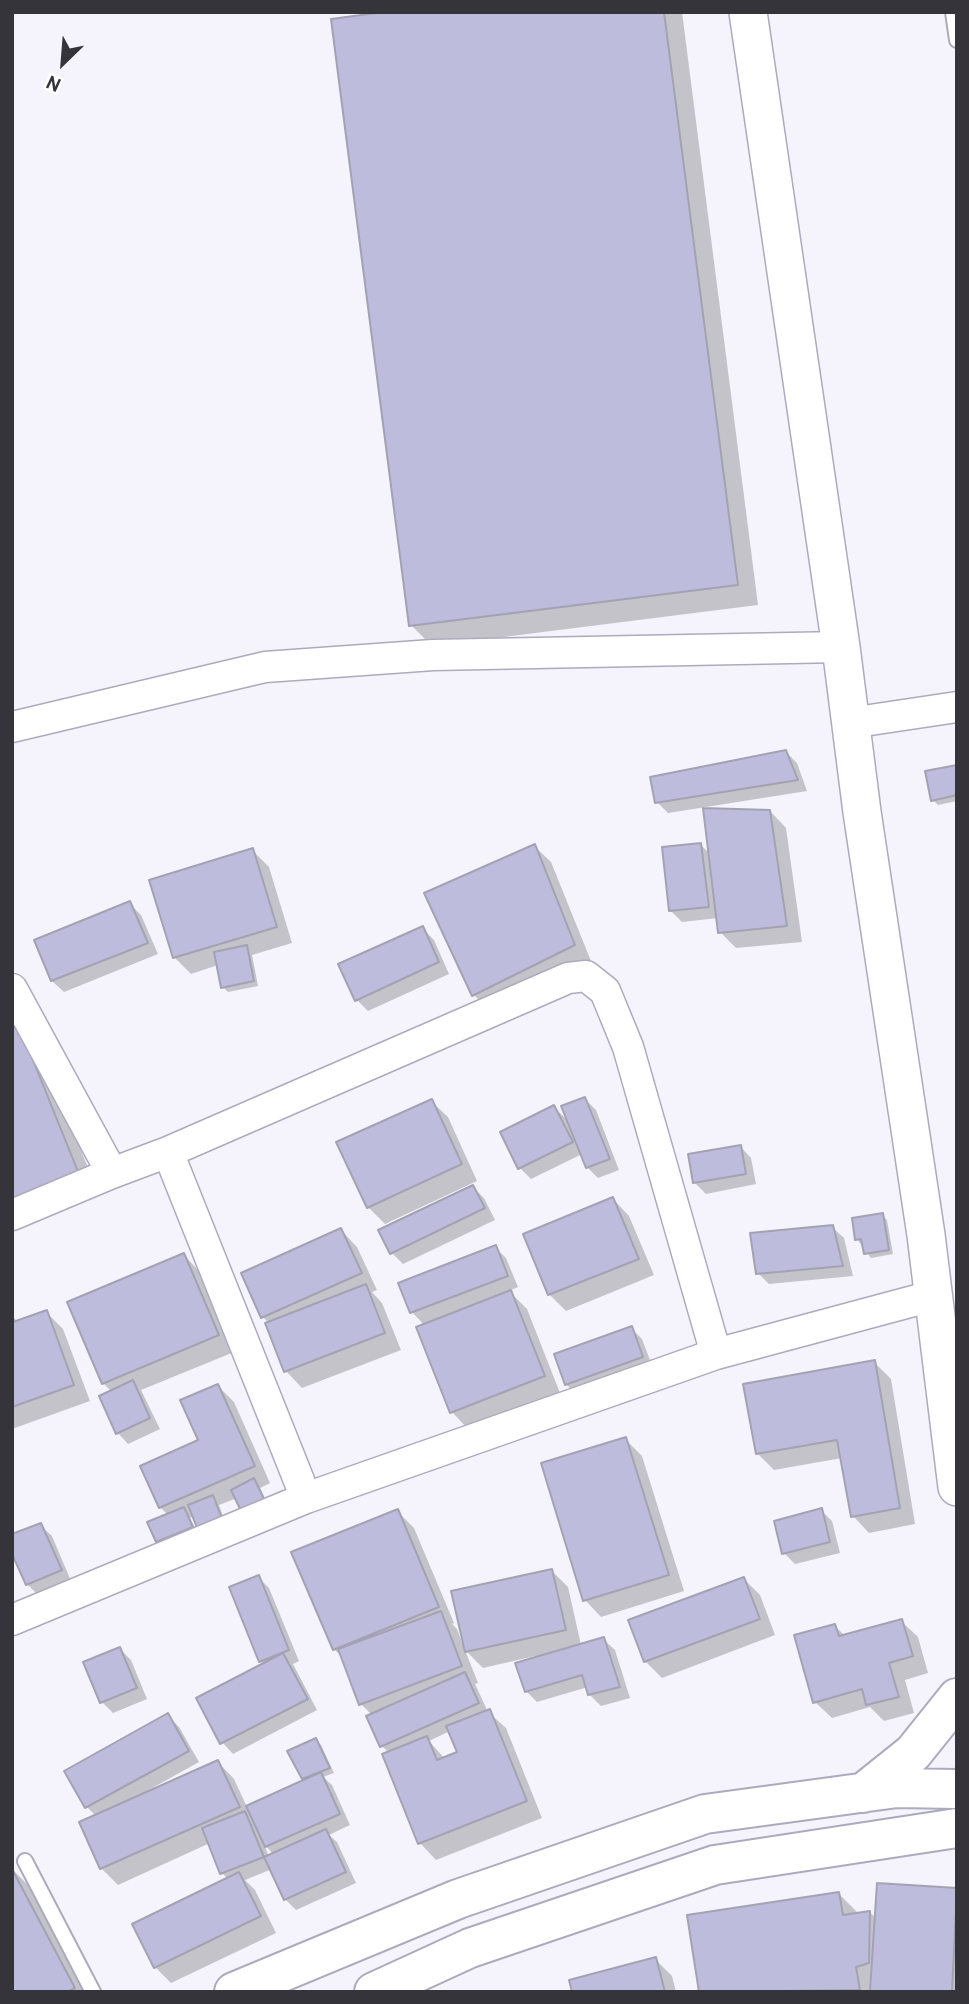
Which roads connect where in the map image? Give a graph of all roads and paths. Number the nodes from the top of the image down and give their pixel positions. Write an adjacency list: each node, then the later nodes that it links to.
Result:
1 (748, 12): 4 (street)
2 (953, 12): 3 (lane)
3 (957, 40)
4 (841, 647): 6 (street); 7 (street)
5 (957, 707): 6 (street)
6 (849, 723): 12 (street)
7 (12, 727)
8 (12, 989): 10 (street)
9 (168, 1152): 10 (street); 13 (street); 15 (street)
10 (112, 1172): 11 (street)
11 (12, 1215)
12 (932, 1296): 13 (street); 14 (street)
13 (716, 1354): 15 (street)
14 (957, 1488)
15 (306, 1499): 16 (street)
16 (12, 1620)
17 (957, 1698): 19 (main road)
18 (957, 1789): 19 (main road)
19 (863, 1793): 23 (main road)
20 (957, 1828): 24 (main road)
21 (25, 1861): 22 (lane)
22 (93, 1992)
23 (234, 1992)
24 (373, 1992)

